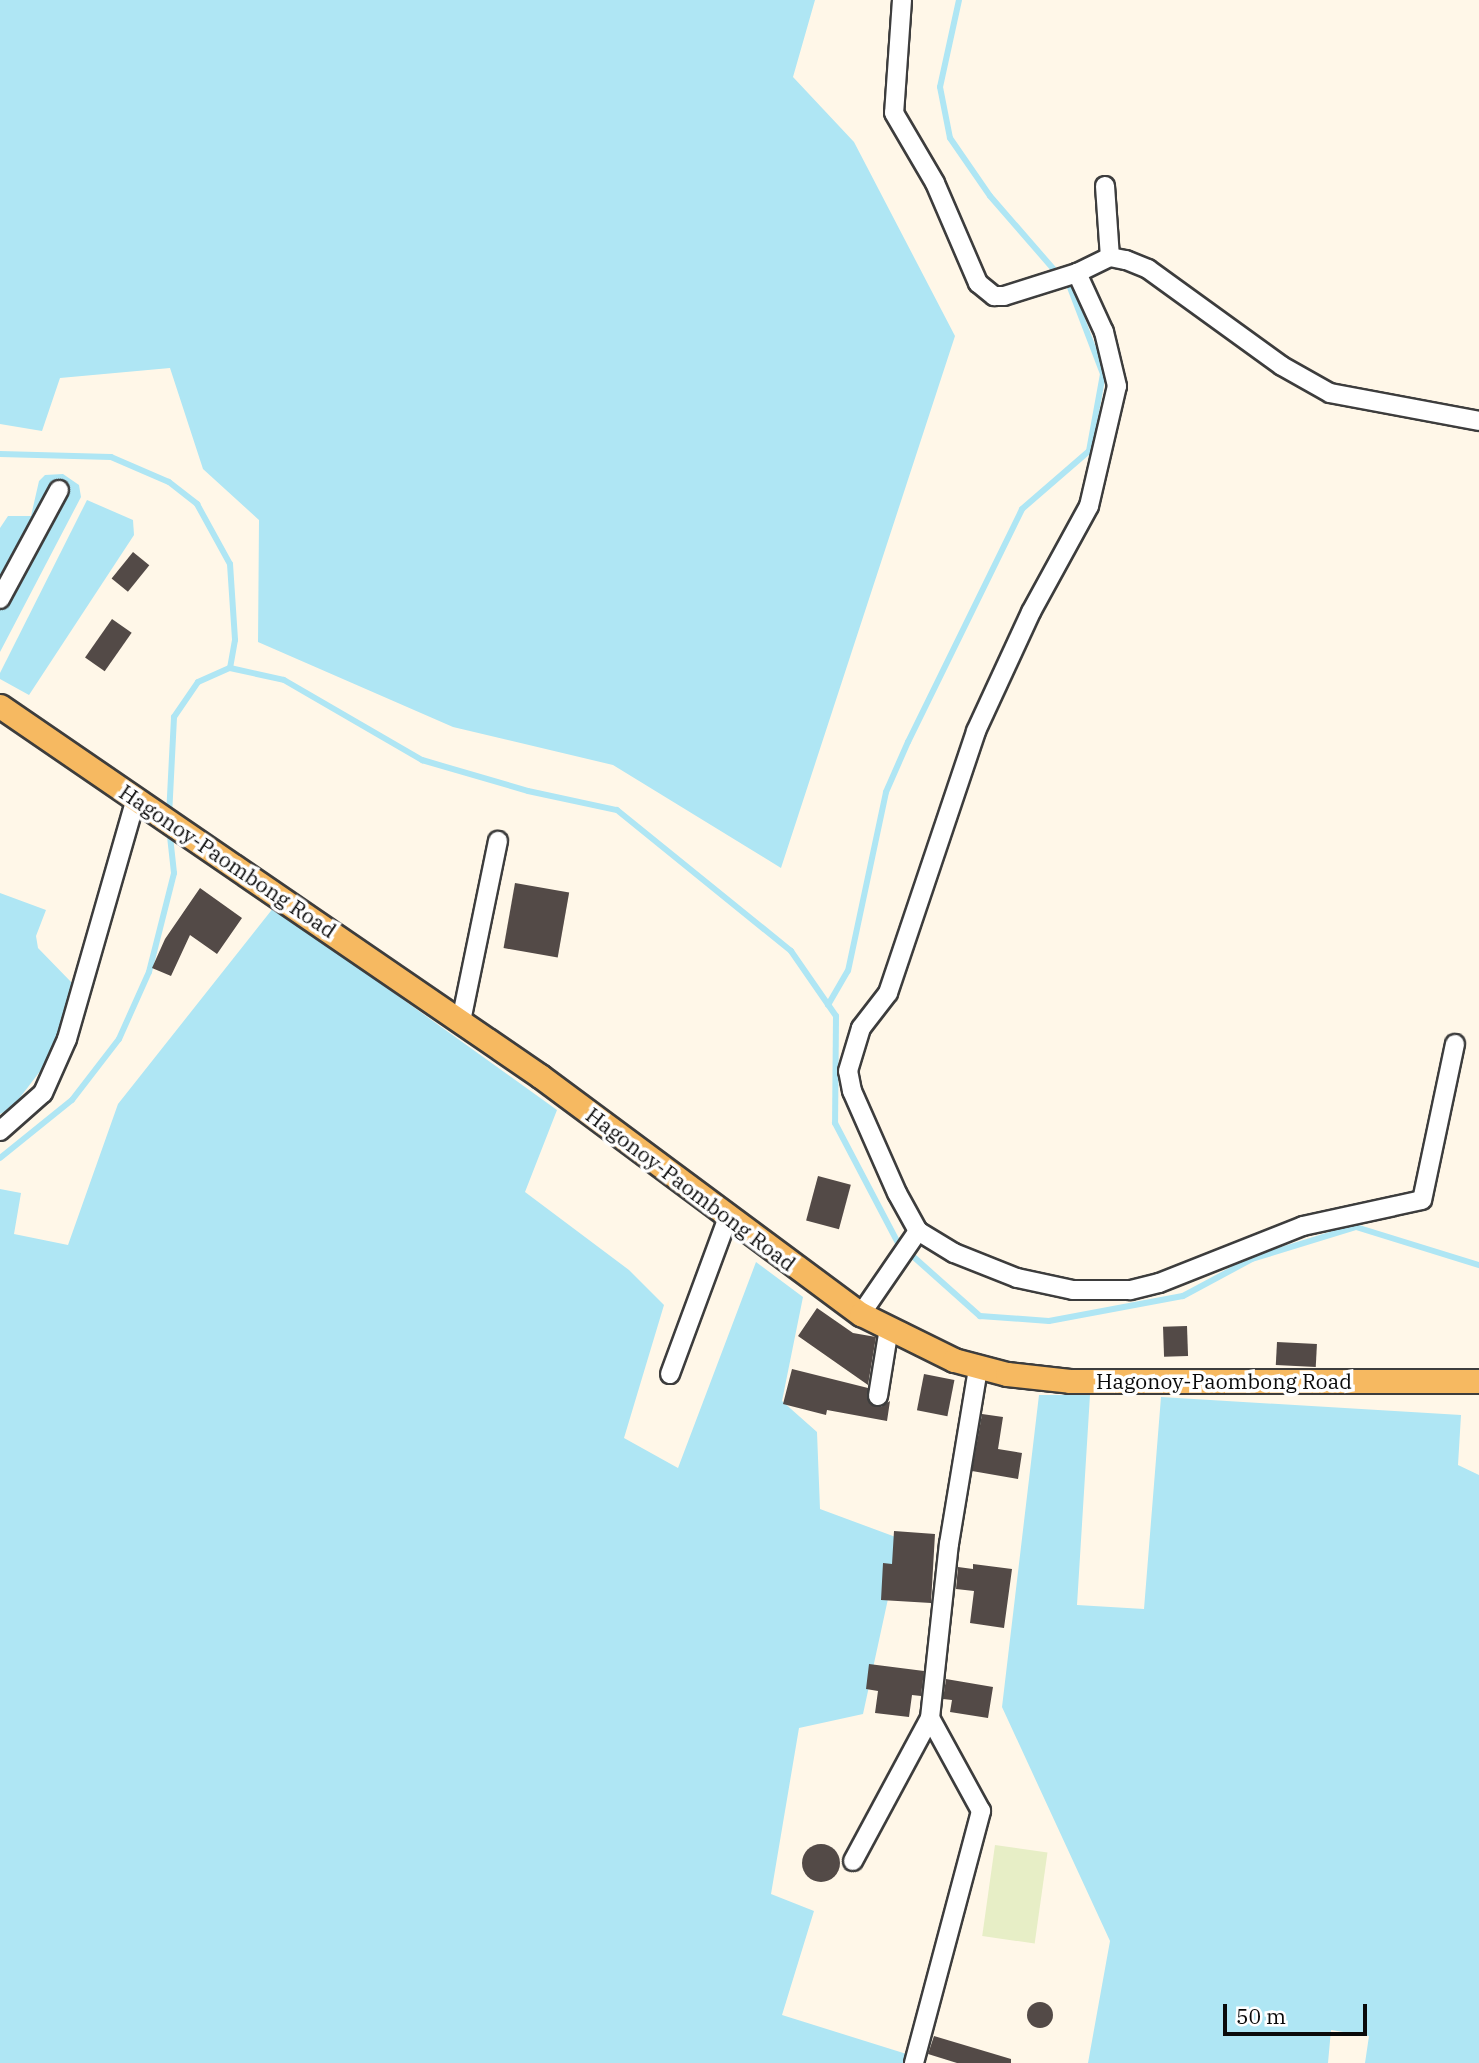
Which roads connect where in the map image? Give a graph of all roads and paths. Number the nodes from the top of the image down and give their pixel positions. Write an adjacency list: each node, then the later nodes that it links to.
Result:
1 (902, 0): 4 (street)
2 (1105, 186): 3 (street)
3 (1110, 257): 4 (street); 5 (street)
4 (1077, 273): 15 (street)
5 (1479, 421)
6 (59, 490): 7 (street)
7 (0, 599)
8 (0, 706): 9 (main road, Hagonoy-Paombong Road)
9 (143, 802): 11 (main road, Hagonoy-Paombong Road); 13 (street)
10 (498, 841): 11 (street)
11 (461, 1021): 14 (main road, Hagonoy-Paombong Road)
12 (1455, 1045): 15 (street)
13 (0, 1130)
14 (728, 1217): 16 (main road, Hagonoy-Paombong Road); 19 (street)
15 (913, 1238): 16 (street)
16 (861, 1314): 17 (main road, Hagonoy-Paombong Road)
17 (889, 1328): 18 (main road, Hagonoy-Paombong Road); 21 (street)
18 (978, 1368): 20 (main road, Hagonoy-Paombong Road); 22 (street)
19 (670, 1374)
20 (1479, 1381)
21 (878, 1396)
22 (929, 1718): 23 (street); 24 (street)
23 (853, 1861)
24 (914, 2063)

